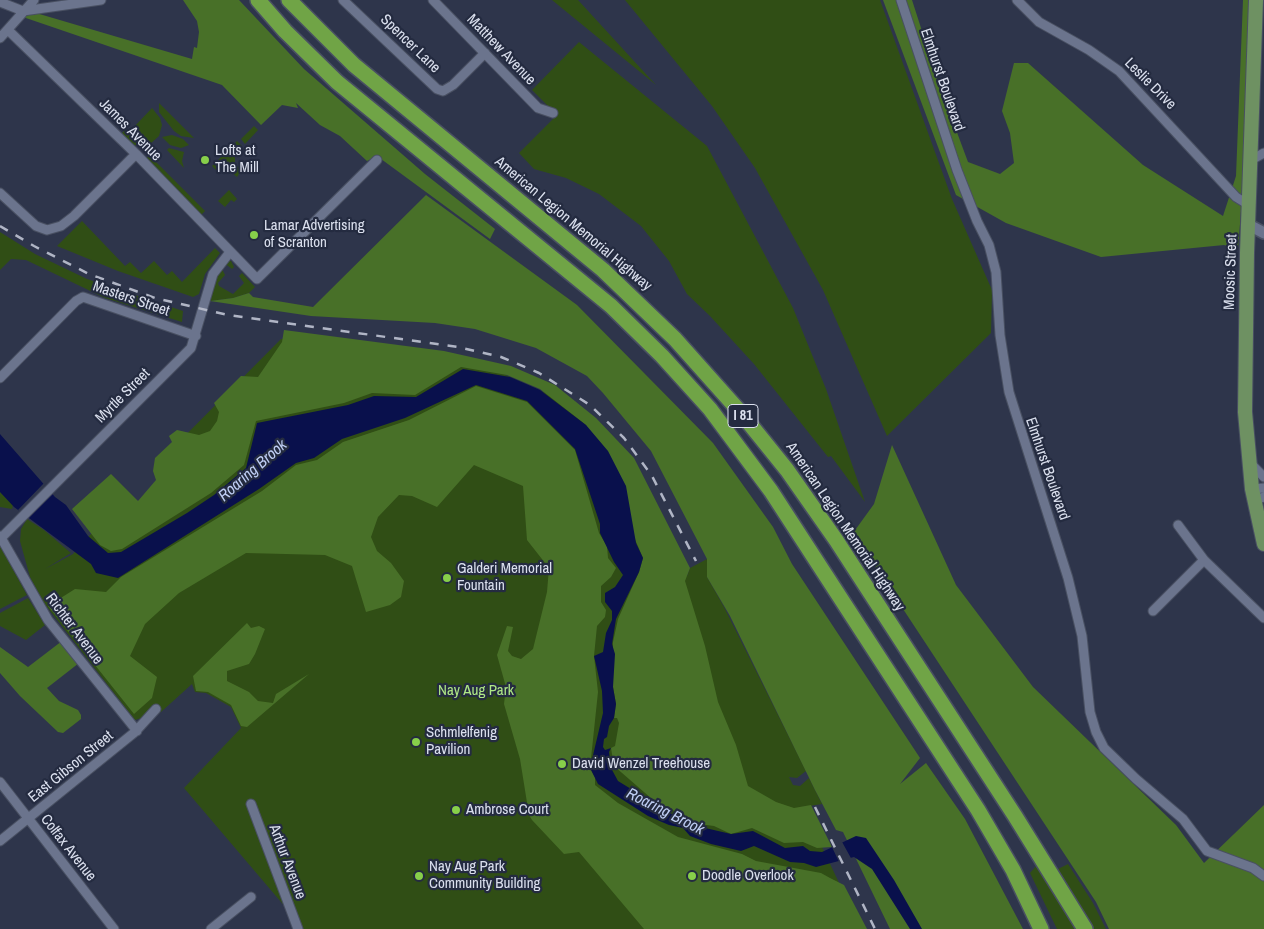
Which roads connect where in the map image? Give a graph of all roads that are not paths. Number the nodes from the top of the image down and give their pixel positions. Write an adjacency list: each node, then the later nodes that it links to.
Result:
1 (34, 0): 11 (street)
2 (101, 0): 11 (street)
3 (258, 0): 47 (highway, I 81)
4 (289, 0): 48 (highway, American Legion Memorial Highway / I 81)
5 (343, 0): 14 (street, Spencer Lane)
6 (433, 0): 14 (street, Matthew Avenue)
7 (901, 0): 42 (street, Elmhurst Boulevard)
8 (1017, 0): 21 (street, Leslie Drive)
9 (1256, 0): 19 (main road, Moosic Street)
10 (0, 2): 11 (street)
11 (22, 11): 12 (street)
12 (8, 30): 13 (street); 17 (street, James Avenue)
13 (0, 38)
14 (485, 53): 15 (street, Matthew Avenue)
15 (553, 113)
16 (1264, 153): 19 (street)
17 (136, 154): 20 (street); 24 (street, James Avenue)
18 (377, 160): 24 (street, James Avenue)
19 (1251, 160): 21 (main road, Moosic Street)
20 (0, 193)
21 (1249, 205): 22 (main road, Moosic Street)
22 (1249, 225): 23 (street); 27 (main road, Moosic Street)
23 (1264, 233)
24 (230, 252): 25 (street, Myrtle Street)
25 (196, 336): 26 (street, Masters Street); 31 (street, Myrtle Street)
26 (0, 378)
27 (1248, 461): 28 (street); 29 (main road, Moosic Street)
28 (1264, 477)
29 (1259, 493): 32 (main road, Moosic Street)
30 (1178, 525): 33 (street)
31 (0, 537): 37 (street, Richter Avenue)
32 (1264, 544)
33 (1204, 560): 34 (street); 35 (street)
34 (1153, 611)
35 (1264, 618)
36 (156, 709): 37 (street, East Gibson Street)
37 (137, 730): 40 (street, East Gibson Street)
38 (0, 782): 40 (street, Colfax Avenue)
39 (250, 804): 46 (street, Arthur Avenue)
40 (28, 820): 41 (street, East Gibson Street); 44 (street, Colfax Avenue)
41 (0, 841)
42 (1264, 876)
43 (251, 897): 45 (street)
44 (114, 929)
45 (211, 929)
46 (298, 929)
47 (1041, 929)
48 (1085, 929)

